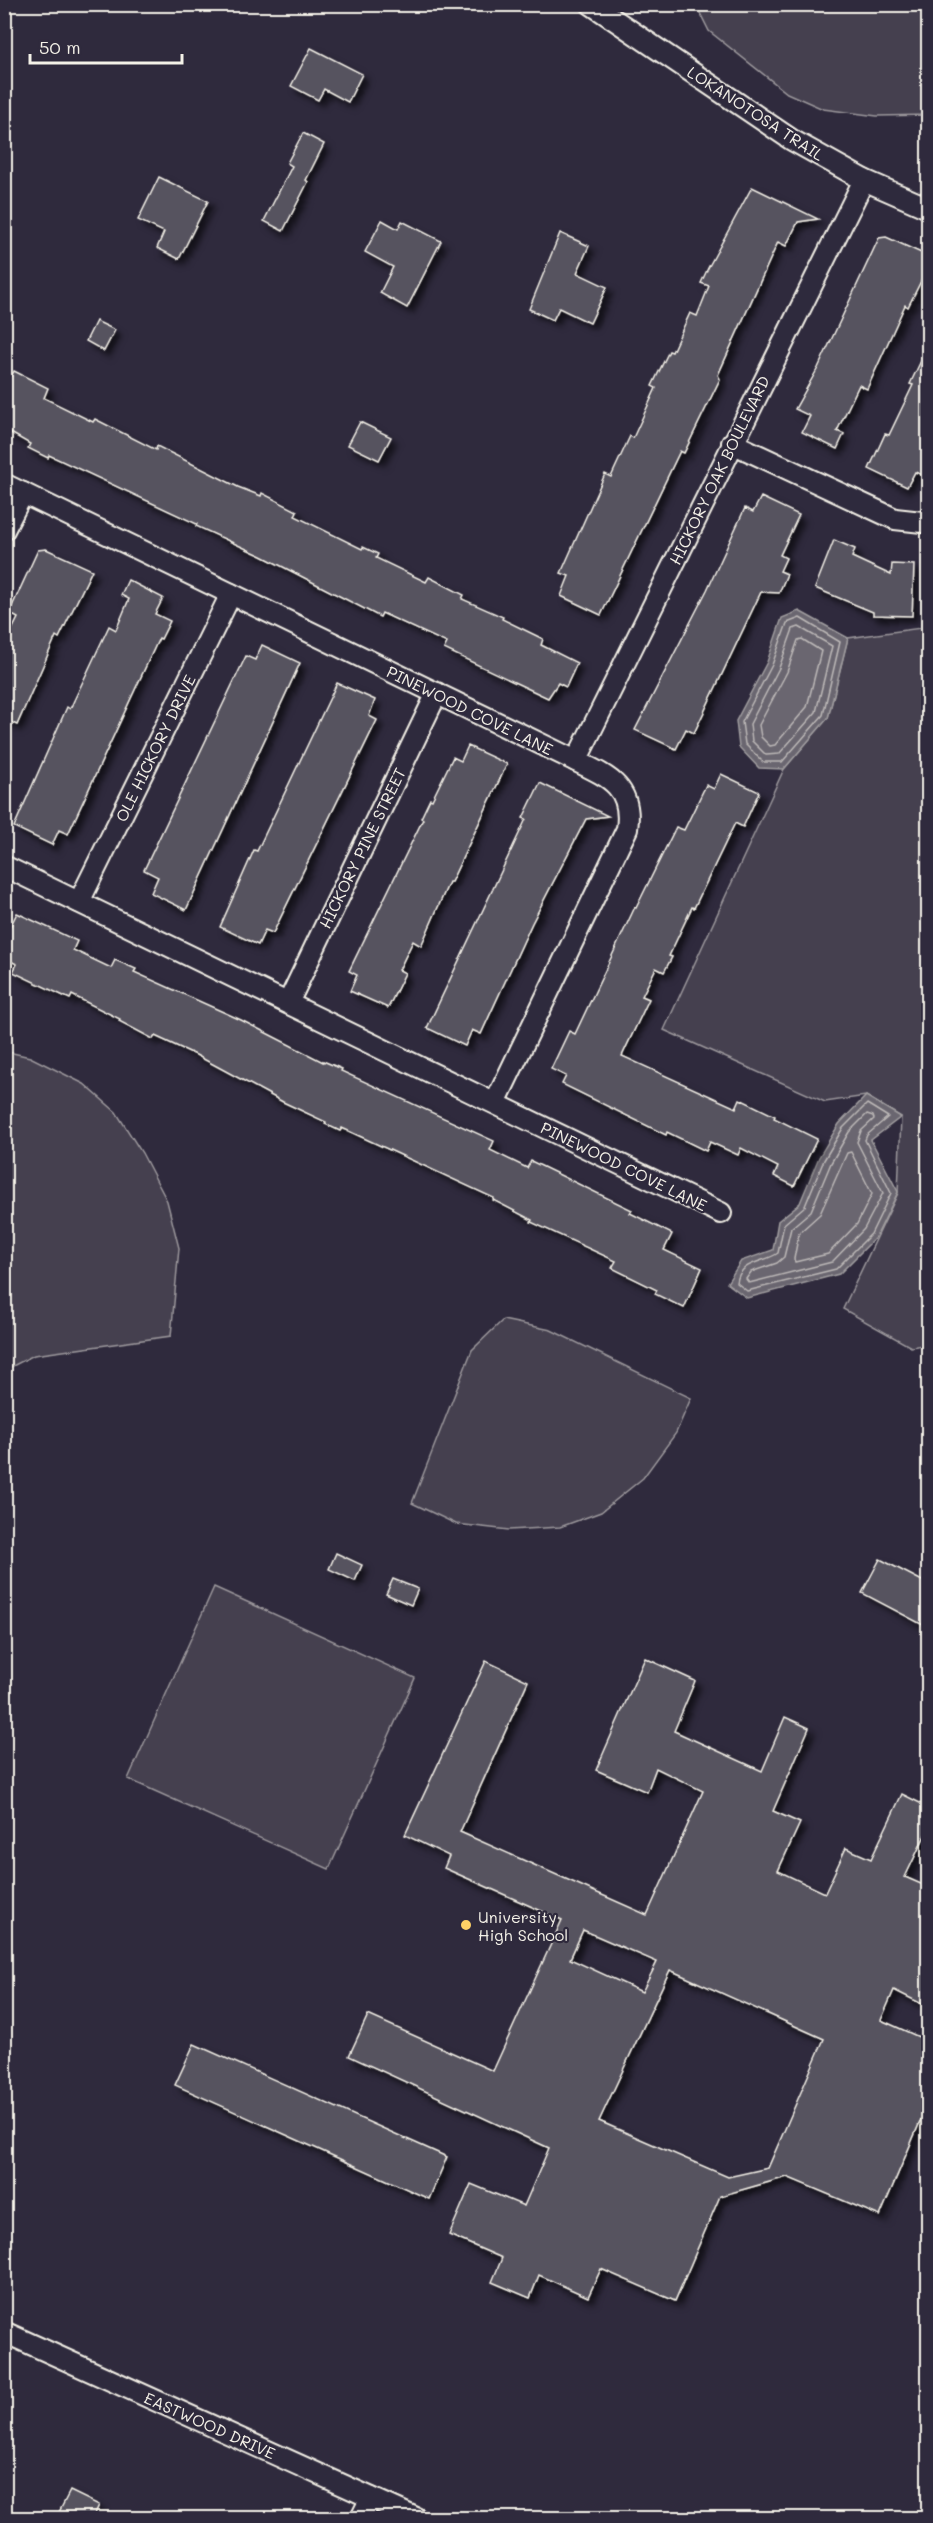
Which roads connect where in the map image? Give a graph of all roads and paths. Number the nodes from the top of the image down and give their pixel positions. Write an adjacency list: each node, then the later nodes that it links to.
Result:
1 (591, 4): 2 (street, LOKANOTOSA TRAIL)
2 (864, 180): 3 (street, LOKANOTOSA TRAIL); 4 (street, HICKORY OAK BOULEVARD)
3 (928, 208)
4 (732, 443): 7 (street); 11 (street, HICKORY OAK BOULEVARD)
5 (4, 484): 6 (street, PINEWOOD COVE LANE)
6 (22, 493): 8 (street); 9 (street, PINEWOOD COVE LANE)
7 (928, 520)
8 (4, 530)
9 (231, 594): 10 (street, PINEWOOD COVE LANE); 13 (street, OLE HICKORY DRIVE)
10 (437, 693): 11 (street, PINEWOOD COVE LANE); 14 (street, HICKORY PINE STREET)
11 (576, 761): 15 (street, PINEWOOD COVE LANE)
12 (4, 866): 13 (street, PINEWOOD COVE LANE)
13 (79, 902): 14 (street, PINEWOOD COVE LANE)
14 (288, 1003): 15 (street, PINEWOOD COVE LANE)
15 (495, 1103): 16 (street, PINEWOOD COVE LANE)
16 (721, 1213)
17 (4, 2332): 18 (street, EASTWOOD DRIVE)
18 (371, 2498): 19 (street); 20 (street, EASTWOOD DRIVE)
19 (361, 2518)
20 (416, 2518)

